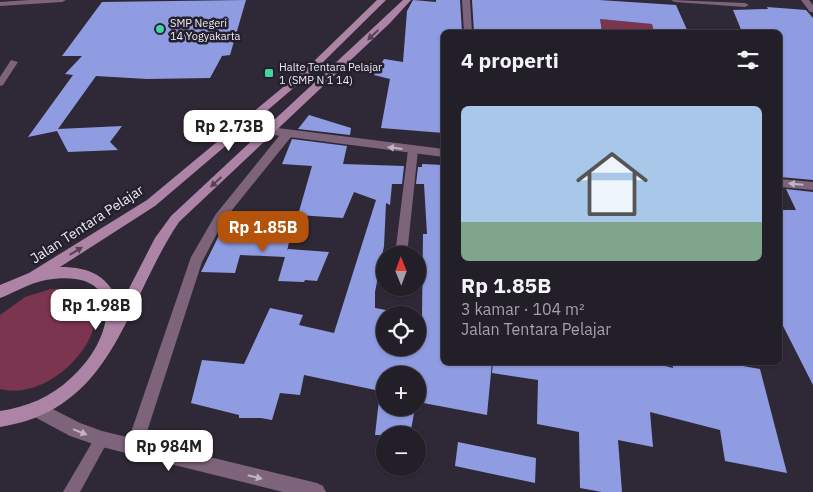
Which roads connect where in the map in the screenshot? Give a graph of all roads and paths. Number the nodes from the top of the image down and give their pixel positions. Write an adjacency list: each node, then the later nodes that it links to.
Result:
1 (62, 0): 6 (lane)
2 (382, 0): 18 (main road, Jalan Tentara Pelajar, one-way to 2)
3 (407, 0): 11 (main road, one-way to 11)
4 (466, 0): 8 (street)
5 (675, 0): 7 (lane)
6 (0, 4)
7 (745, 5)
8 (468, 30)
9 (14, 62): 10 (lane)
10 (0, 83)
11 (270, 132): 12 (street); 20 (main road, one-way to 20)
12 (287, 134): 13 (street, one-way to 12); 24 (street)
13 (413, 150): 14 (street); 17 (street)
14 (441, 153)
15 (782, 183): 16 (street, one-way to 15)
16 (813, 186)
17 (402, 246)
18 (34, 276): 19 (main road); 20 (main road)
19 (0, 292)
20 (107, 345): 21 (main road)
21 (37, 409): 22 (main road); 23 (street, one-way to 23)
22 (0, 419)
23 (102, 440): 24 (street); 25 (lane)
24 (134, 447): 26 (street, one-way to 26)
25 (71, 492)
26 (317, 492)

